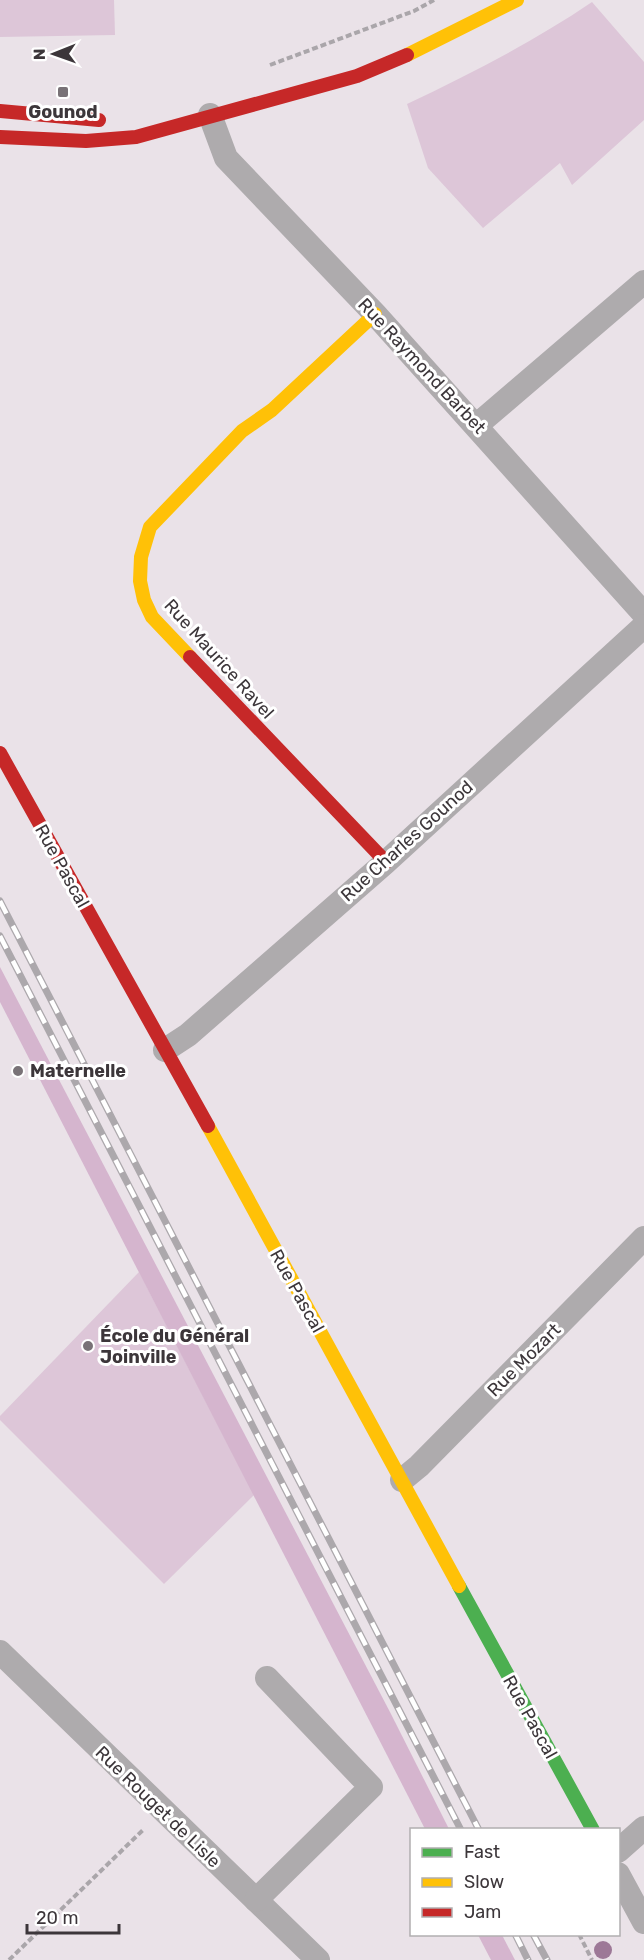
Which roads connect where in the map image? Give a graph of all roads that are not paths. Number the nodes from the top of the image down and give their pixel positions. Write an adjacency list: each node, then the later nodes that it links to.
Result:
1 (518, 0): 3 (street)
2 (0, 111): 4 (street)
3 (210, 115): 6 (street); 9 (street, Rue Raymond Barbet)
4 (114, 121)
5 (134, 122): 6 (street)
6 (176, 124): 7 (street)
7 (0, 136)
8 (644, 282): 10 (street)
9 (375, 314): 10 (street, Rue Raymond Barbet); 14 (street, Rue Maurice Ravel)
10 (477, 425): 11 (street, Rue Raymond Barbet)
11 (644, 614)
12 (644, 626): 14 (street, Rue Charles Gounod)
13 (0, 753): 15 (street, Rue Pascal)
14 (386, 862): 15 (street, Rue Charles Gounod)
15 (165, 1050): 17 (street, Rue Pascal)
16 (644, 1238): 17 (street, Rue Mozart)
17 (402, 1480): 20 (street, Rue Pascal)
18 (0, 1652): 24 (street, Rue Rouget de Lisle)
19 (267, 1678): 24 (street)
20 (592, 1828)
21 (644, 1828): 22 (street)
22 (620, 1849)
23 (620, 1878): 25 (street)
24 (256, 1900): 26 (street, Rue Rouget de Lisle)
25 (644, 1922)
26 (318, 1960)

